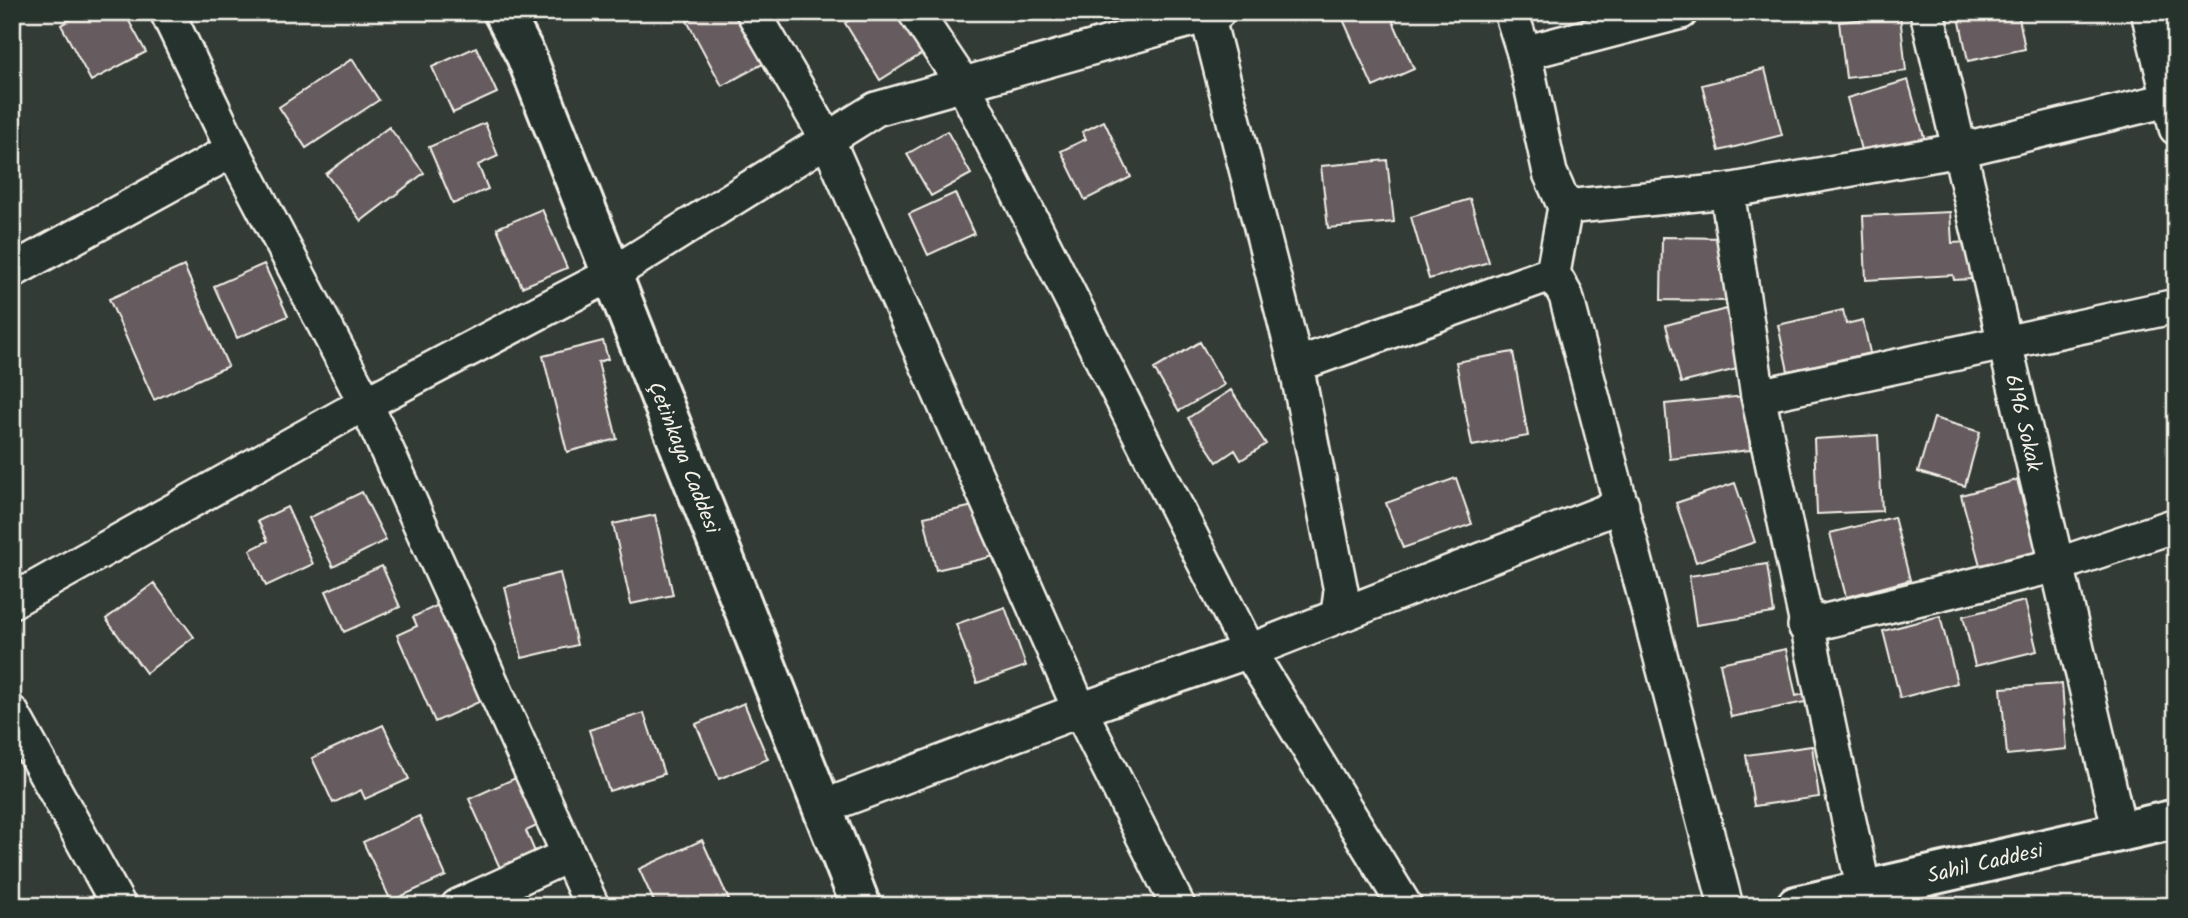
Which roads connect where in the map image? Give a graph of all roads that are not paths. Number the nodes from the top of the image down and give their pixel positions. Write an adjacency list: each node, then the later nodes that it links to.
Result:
1 (167, 12): 14 (street)
2 (503, 12): 20 (street, Çetinkaya Caddesi)
3 (753, 12): 13 (street)
4 (915, 12): 11 (street)
5 (1511, 12): 10 (street)
6 (1681, 12): 10 (street)
7 (1927, 12): 15 (street, 6196 Sokak)
8 (2148, 12): 12 (street)
9 (1212, 14): 11 (street); 23 (street)
10 (1524, 53): 17 (street)
11 (963, 85): 13 (street); 32 (street)
12 (2174, 108): 15 (street)
13 (827, 139): 20 (street); 33 (street)
14 (233, 150): 18 (street); 25 (street)
15 (1960, 150): 16 (street); 22 (street, 6196 Sokak)
16 (1727, 191): 17 (street); 24 (street)
17 (1565, 207): 19 (street)
18 (12, 271)
19 (1553, 273): 23 (street); 26 (street)
20 (612, 274): 25 (street); 35 (street, Çetinkaya Caddesi)
21 (2176, 306): 22 (street)
22 (2005, 342): 24 (street); 28 (street, 6196 Sokak)
23 (1296, 365): 30 (street)
24 (1758, 396): 31 (street)
25 (366, 404): 29 (street); 38 (street)
26 (1622, 505): 30 (street); 46 (street)
27 (2176, 525): 28 (street)
28 (2057, 565): 31 (street); 37 (street, 6196 Sokak)
29 (12, 601)
30 (1338, 614): 32 (street)
31 (1805, 626): 39 (street)
32 (1250, 651): 33 (street); 45 (street)
33 (1080, 710): 35 (street); 44 (street)
34 (12, 713): 40 (street)
35 (823, 807): 43 (street, Çetinkaya Caddesi)
36 (2176, 819): 37 (street, Sahil Caddesi)
37 (2120, 832): 39 (street, Sahil Caddesi)
38 (569, 855): 41 (street); 42 (street)
39 (1864, 891): 47 (street, Sahil Caddesi)
40 (119, 906)
41 (458, 906)
42 (592, 906)
43 (861, 906)
44 (1178, 906)
45 (1405, 906)
46 (1726, 906)
47 (1796, 906)

